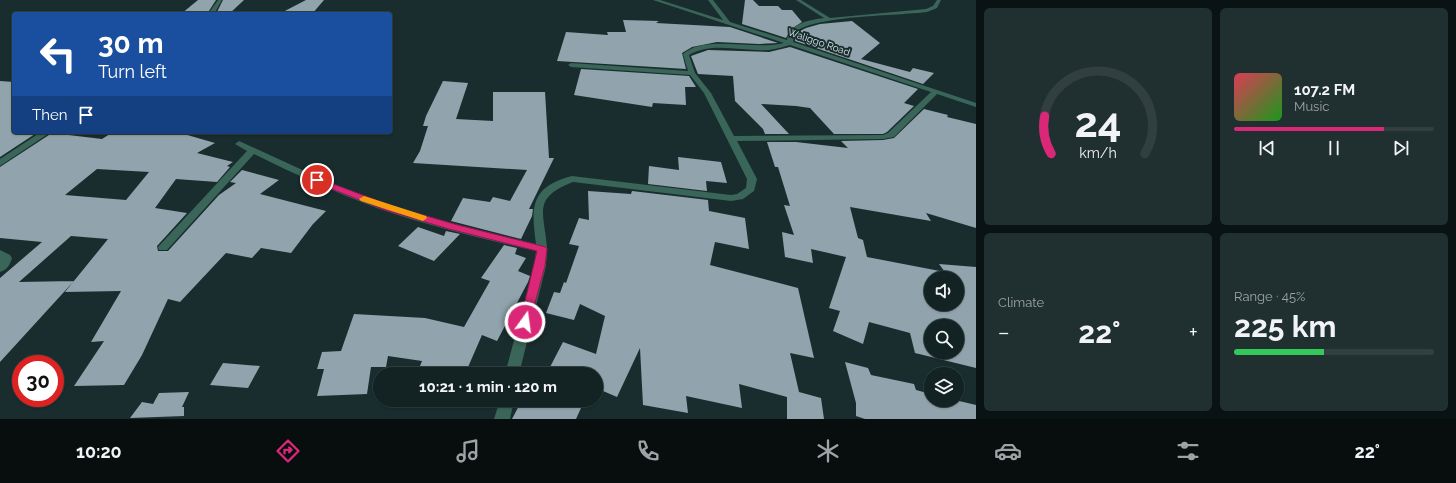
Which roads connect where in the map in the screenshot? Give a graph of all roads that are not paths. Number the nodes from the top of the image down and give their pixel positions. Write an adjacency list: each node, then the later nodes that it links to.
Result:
1 (220, 0): 6 (street)
2 (655, 0): 8 (street, Waliggo Road)
3 (710, 0): 8 (street)
4 (798, 0): 7 (street)
5 (939, 0): 7 (street)
6 (212, 12)
7 (829, 19): 9 (street)
8 (728, 23): 9 (street, Waliggo Road)
9 (790, 43): 11 (street); 12 (street, Waliggo Road)
10 (571, 64): 11 (street)
11 (692, 73): 15 (street)
12 (935, 92): 13 (street, Waliggo Road); 15 (street)
13 (976, 105)
14 (44, 134): 18 (street)
15 (732, 139): 20 (street)
16 (239, 144): 17 (street)
17 (252, 150): 19 (street); 20 (street)
18 (0, 164)
19 (163, 247)
20 (542, 249): 23 (street)
21 (0, 254): 22 (street)
22 (0, 268)
23 (514, 367)
24 (505, 407): 25 (street)
25 (502, 419)

